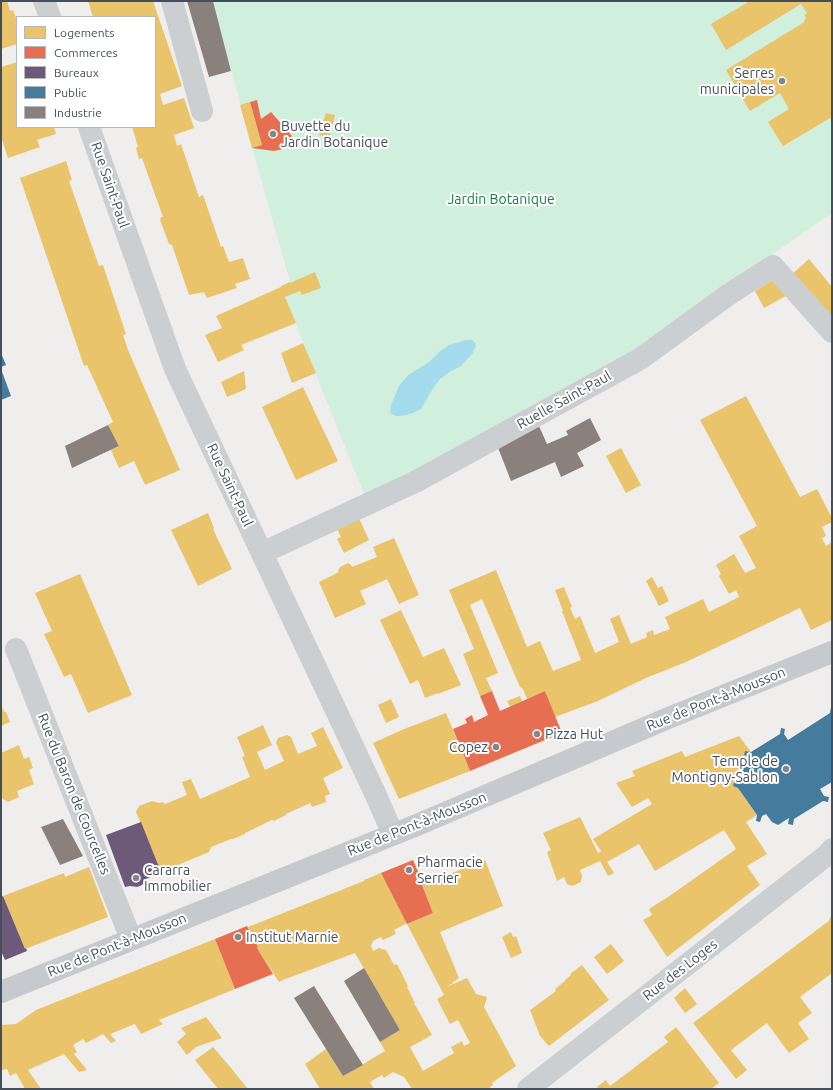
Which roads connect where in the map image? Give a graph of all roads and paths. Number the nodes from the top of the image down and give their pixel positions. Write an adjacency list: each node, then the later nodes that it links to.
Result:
1 (44, 1): 3 (street)
2 (172, 1): 4 (street)
3 (50, 16)
4 (202, 111)
5 (89, 128): 7 (street, Rue Saint-Paul)
6 (832, 332): 7 (street, Ruelle Saint-Paul)
7 (262, 553): 10 (street, Rue Saint-Paul)
8 (16, 649): 12 (street, Rue du Baron de Courcelles)
9 (832, 652): 10 (main road, Rue de Pont-à-Mousson)
10 (393, 834): 12 (main road, Rue de Pont-à-Mousson)
11 (832, 850): 14 (street, Rue des Loges)
12 (131, 939): 13 (main road, Rue de Pont-à-Mousson)
13 (1, 992)
14 (528, 1089)

